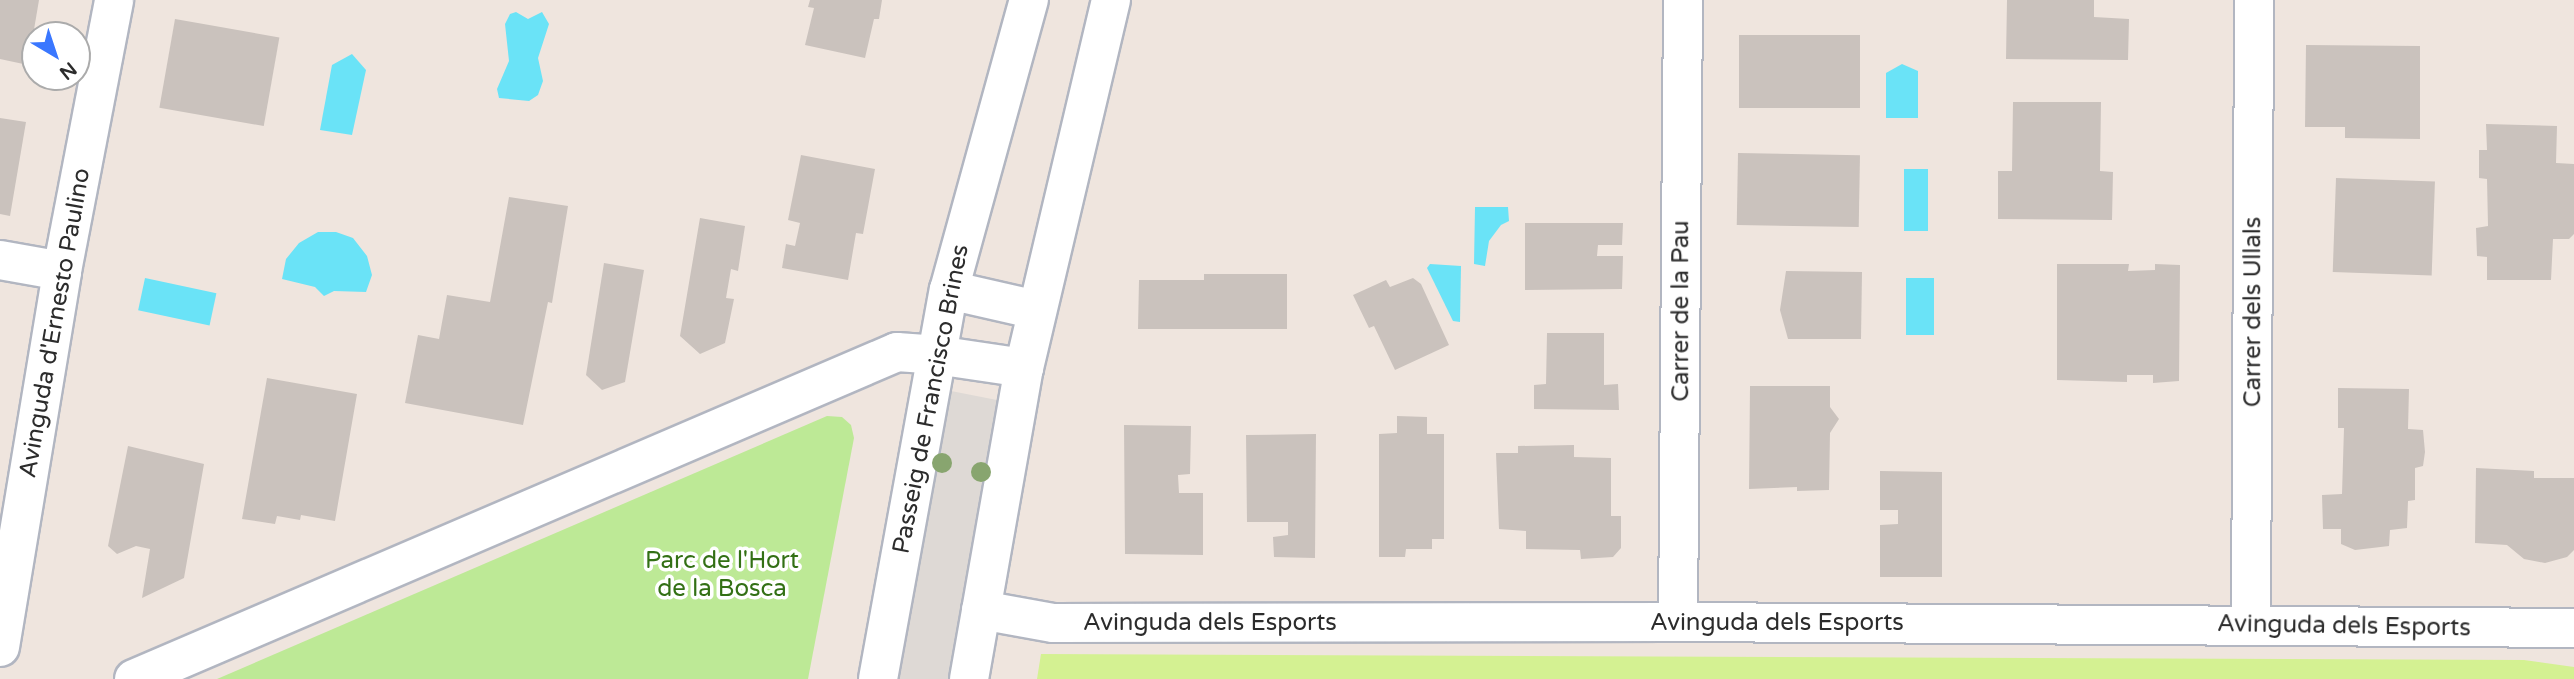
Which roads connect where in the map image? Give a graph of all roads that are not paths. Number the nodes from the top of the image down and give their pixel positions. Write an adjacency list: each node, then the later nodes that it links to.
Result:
1 (114, 0): 7 (street, Avinguda d'Ernesto Paulino)
2 (1029, 0): 8 (street, Passeig de Francisco Brines)
3 (1111, 0): 9 (street)
4 (1683, 0): 13 (street, Carrer de la Pau)
5 (2254, 0): 14 (street, Carrer dels Ullals)
6 (0, 260): 7 (street)
7 (62, 271): 16 (street, Avinguda d'Ernesto Paulino)
8 (949, 290): 9 (street); 10 (street, Passeig de Francisco Brines)
9 (1037, 310): 11 (street)
10 (936, 355): 11 (street); 17 (street); 18 (street, Passeig de Francisco Brines)
11 (1024, 368): 12 (street)
12 (981, 610): 13 (street, Avinguda dels Esports); 19 (street)
13 (1678, 622): 14 (street, Avinguda dels Esports)
14 (2251, 625): 15 (street, Avinguda dels Esports)
15 (2574, 628)
16 (0, 647)
17 (134, 679)
18 (878, 679)
19 (969, 679)

